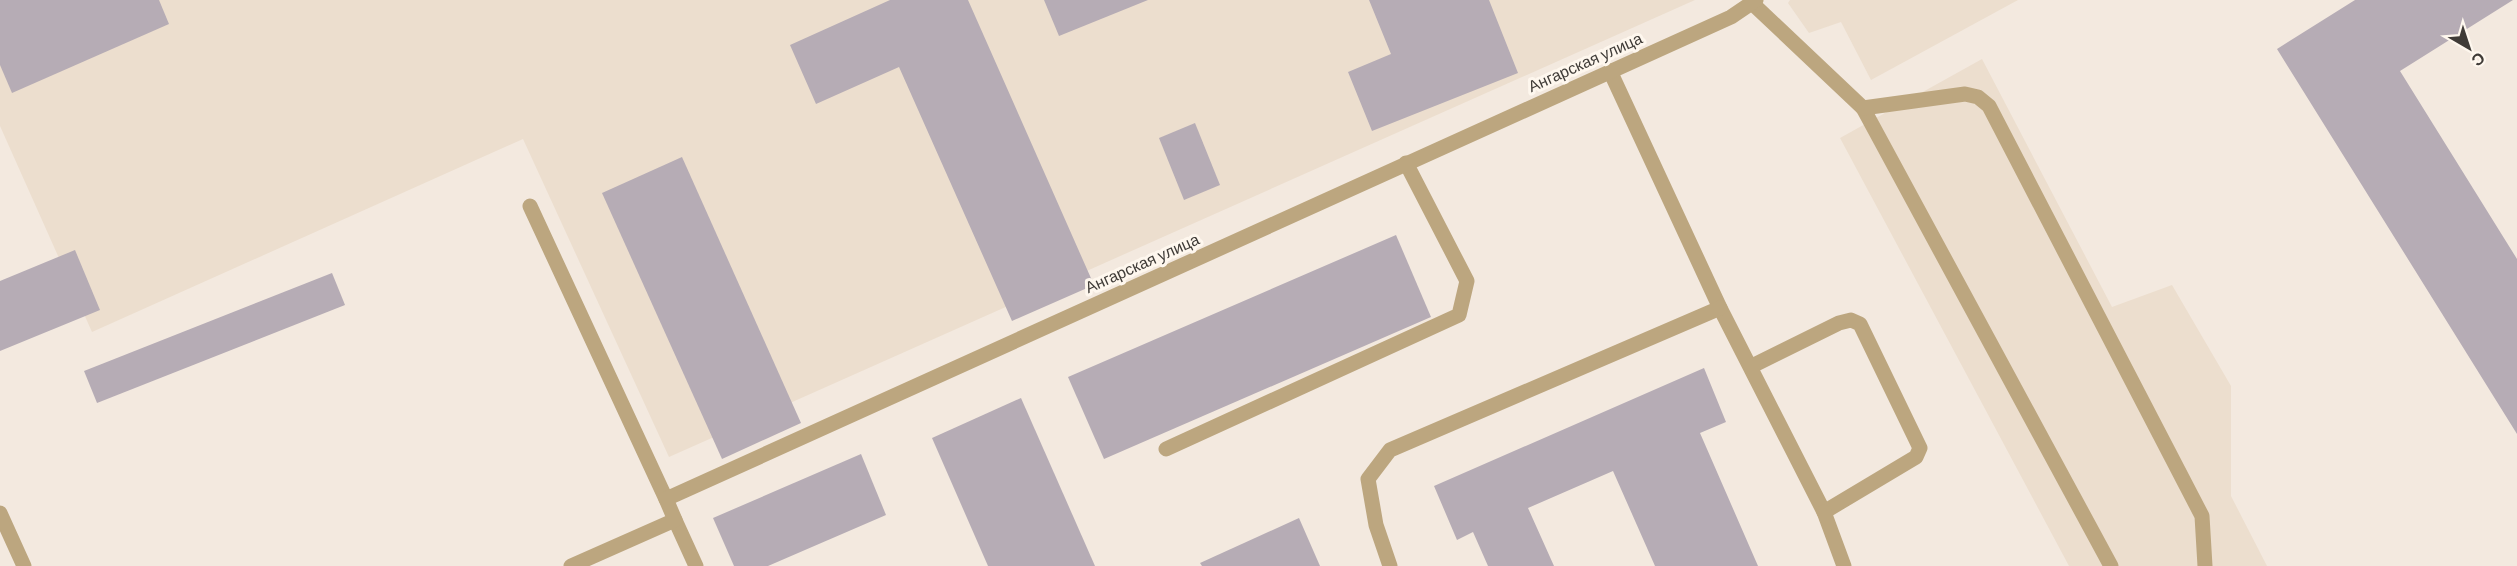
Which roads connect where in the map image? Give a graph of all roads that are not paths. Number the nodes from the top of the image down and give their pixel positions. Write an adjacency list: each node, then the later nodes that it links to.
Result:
1 (1755, 2): 2 (street, Ангарская улица); 3 (street)
2 (1610, 71): 4 (street, Ангарская улица); 6 (street)
3 (1863, 108): 18 (street); 19 (street)
4 (1406, 163): 8 (street); 9 (street, Ангарская улица)
5 (530, 206): 9 (street)
6 (1720, 308): 7 (street); 16 (street)
7 (1750, 367): 10 (street); 10 (street)
8 (1166, 449)
9 (666, 499): 12 (street)
10 (1824, 512): 17 (street)
11 (0, 513): 13 (street)
12 (675, 520): 14 (street); 15 (street)
13 (24, 566)
14 (571, 566)
15 (696, 566)
16 (1389, 566)
17 (1845, 566)
18 (2111, 566)
19 (2205, 566)

